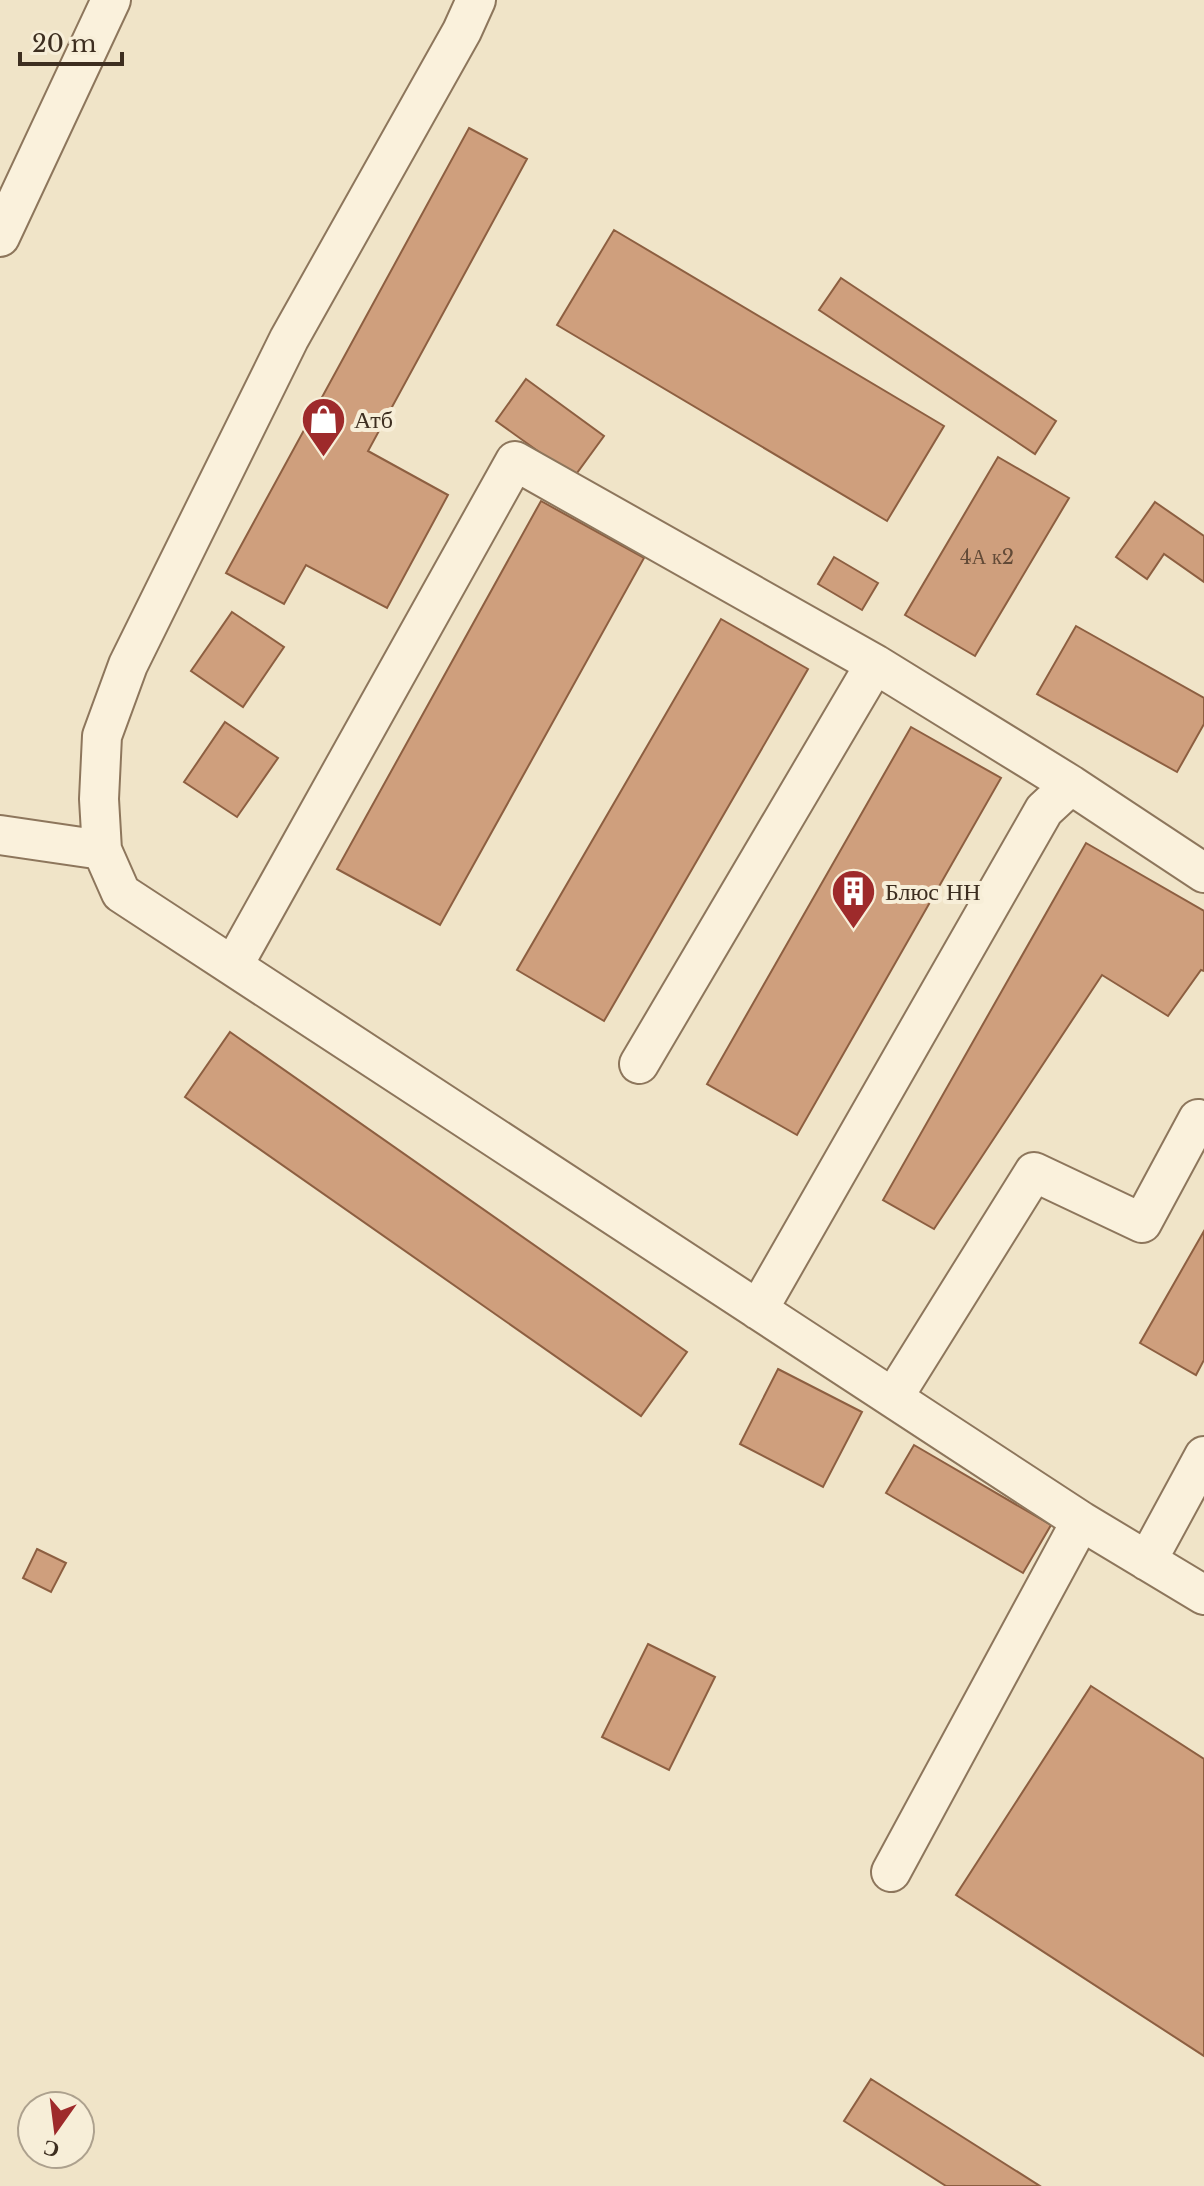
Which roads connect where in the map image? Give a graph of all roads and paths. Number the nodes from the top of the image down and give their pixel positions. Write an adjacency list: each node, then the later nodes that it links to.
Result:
1 (111, 0): 3 (lane)
2 (476, 0): 7 (lane)
3 (0, 237)
4 (875, 664): 5 (lane); 9 (lane); 10 (lane)
5 (1071, 785): 8 (lane); 12 (lane)
6 (0, 835): 7 (lane)
7 (102, 850): 9 (lane)
8 (1204, 873)
9 (233, 966): 12 (lane)
10 (639, 1064)
11 (1198, 1119): 13 (lane)
12 (758, 1310): 13 (lane)
13 (893, 1398): 15 (lane)
14 (1204, 1456): 16 (lane)
15 (1081, 1521): 16 (lane); 18 (lane)
16 (1147, 1561): 17 (lane)
17 (1204, 1595)
18 (891, 1872)

